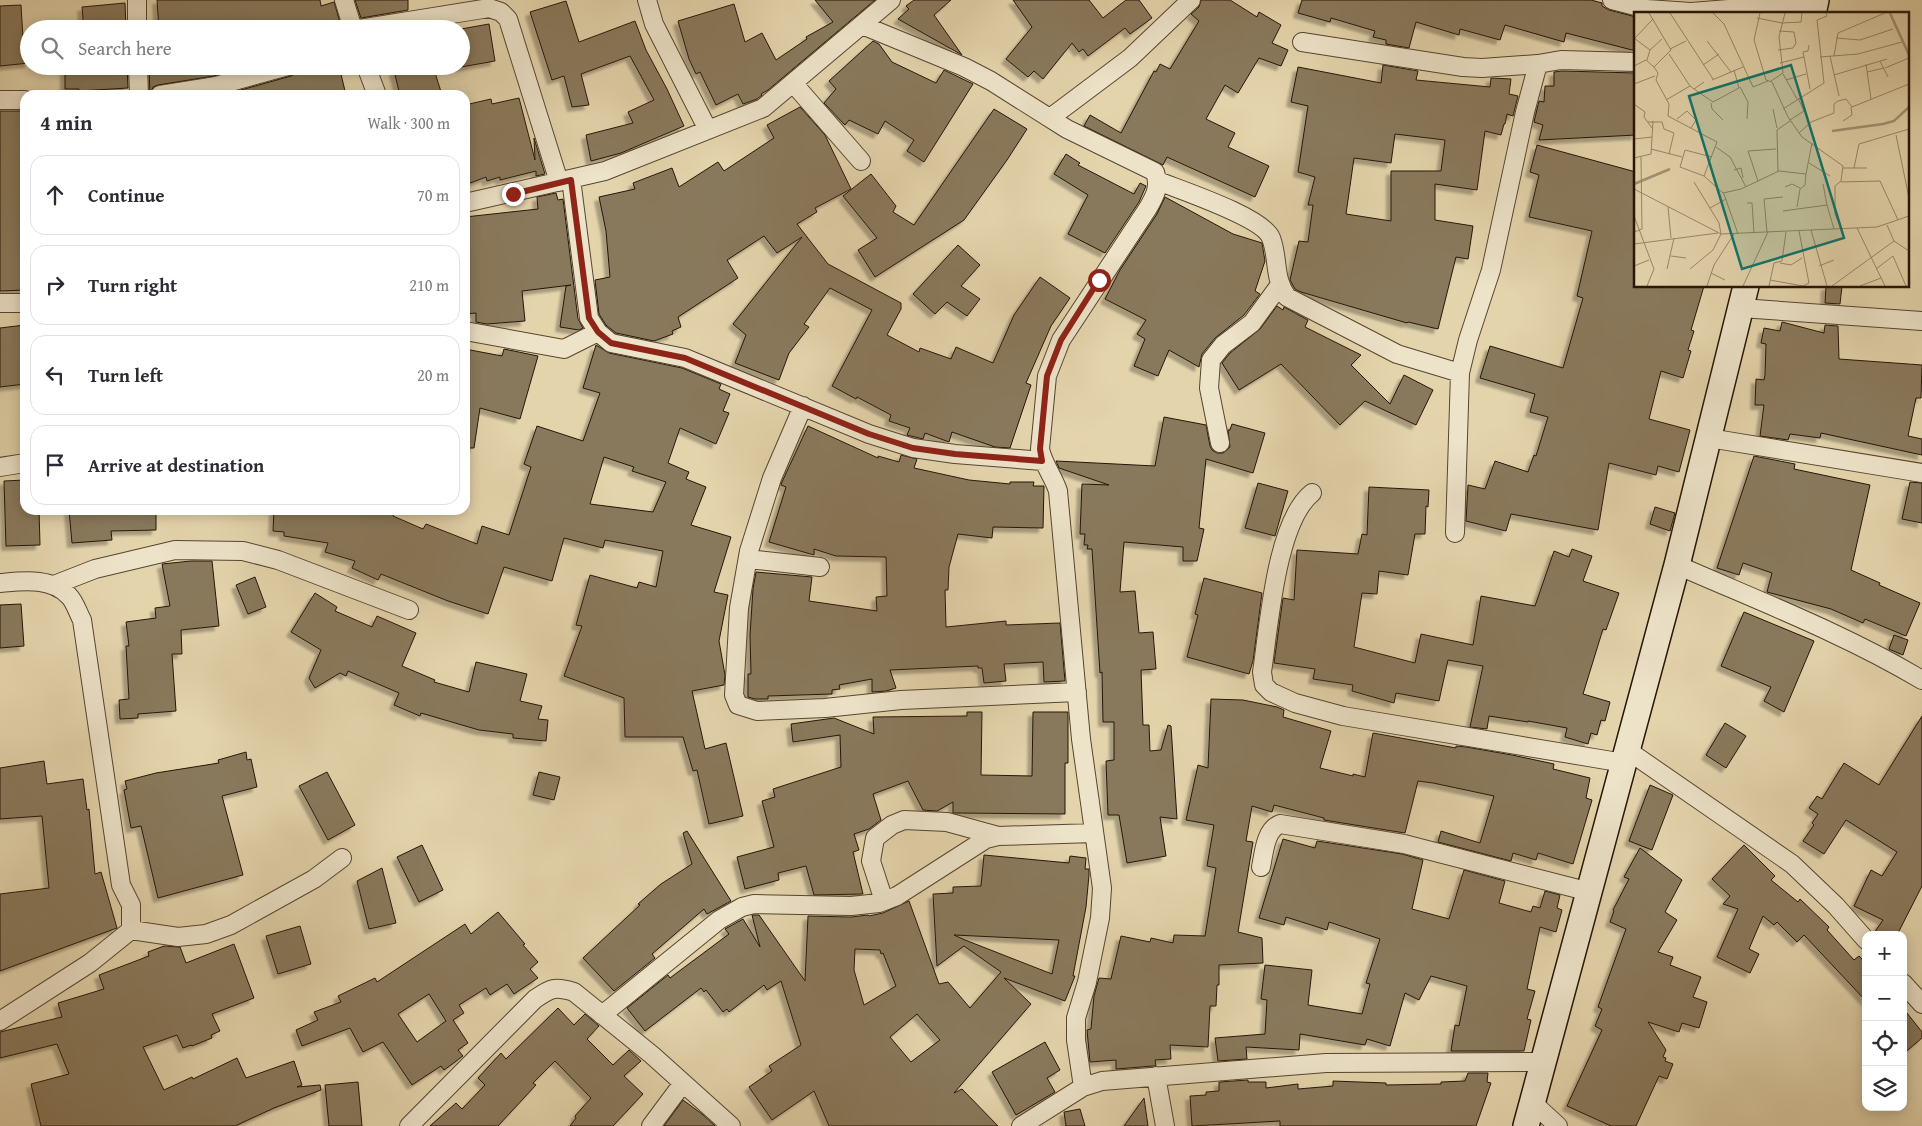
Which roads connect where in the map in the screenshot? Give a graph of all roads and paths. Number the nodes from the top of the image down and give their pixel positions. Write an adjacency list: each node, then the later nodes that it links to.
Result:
1 (136, 0): 8 (street)
2 (344, 0): 9 (street)
3 (647, 0): 25 (street)
4 (891, 0): 11 (street)
5 (1191, 0): 24 (street)
6 (1612, 0): 7 (street)
7 (1815, 5)
8 (137, 20)
9 (350, 20)
10 (413, 20): 27 (street)
11 (862, 25): 18 (street); 24 (street)
12 (1302, 42): 14 (street)
13 (1634, 62): 14 (street)
14 (1538, 64): 37 (street)
15 (138, 75): 19 (street)
16 (256, 75): 20 (street)
17 (369, 75): 21 (street)
18 (793, 83): 25 (street); 26 (street)
19 (139, 90)
20 (191, 90)
21 (375, 90)
22 (0, 100): 23 (street)
23 (20, 100)
24 (1050, 118): 28 (street)
25 (708, 130): 27 (street)
26 (861, 161)
27 (565, 181): 29 (street); 36 (street)
28 (1158, 181): 30 (street); 41 (street)
29 (470, 202)
30 (1280, 286): 37 (street); 40 (street)
31 (1744, 297): 34 (street); 39 (main road)
32 (0, 303): 33 (street)
33 (20, 303)
34 (1922, 321)
35 (470, 332): 36 (street)
36 (598, 332): 38 (street)
37 (1460, 373): 46 (street)
38 (803, 406): 41 (street); 47 (street)
39 (1709, 438): 44 (street); 48 (main road)
40 (1220, 443)
41 (1042, 461): 54 (street)
42 (20, 464): 43 (street)
43 (0, 467)
44 (1922, 473)
45 (1312, 493): 55 (street)
46 (1455, 533)
47 (748, 559): 49 (street); 54 (street)
48 (1677, 566): 53 (street); 55 (main road)
49 (820, 567)
50 (0, 583): 51 (street)
51 (54, 585): 52 (street); 62 (street)
52 (409, 610)
53 (1922, 680)
54 (1077, 692): 56 (street)
55 (1626, 756): 60 (main road); 63 (street)
56 (1094, 834): 57 (street); 71 (street)
57 (998, 836): 61 (street); 61 (street)
58 (342, 858): 62 (street)
59 (1261, 867): 60 (street)
60 (1590, 892): 68 (main road)
61 (884, 901): 66 (street)
62 (131, 930): 67 (street)
63 (1862, 935)
64 (1907, 987): 65 (street)
65 (1922, 1004)
66 (602, 1015): 70 (street); 73 (street)
67 (0, 1021)
68 (1544, 1062): 69 (street); 72 (main road)
69 (1156, 1076): 71 (street); 77 (street)
70 (683, 1083): 74 (street); 75 (street)
71 (1083, 1087): 76 (street)
72 (1530, 1115): 78 (street)
73 (409, 1126)
74 (651, 1126)
75 (732, 1126)
76 (1021, 1126)
77 (1165, 1126)
78 (1558, 1126)

